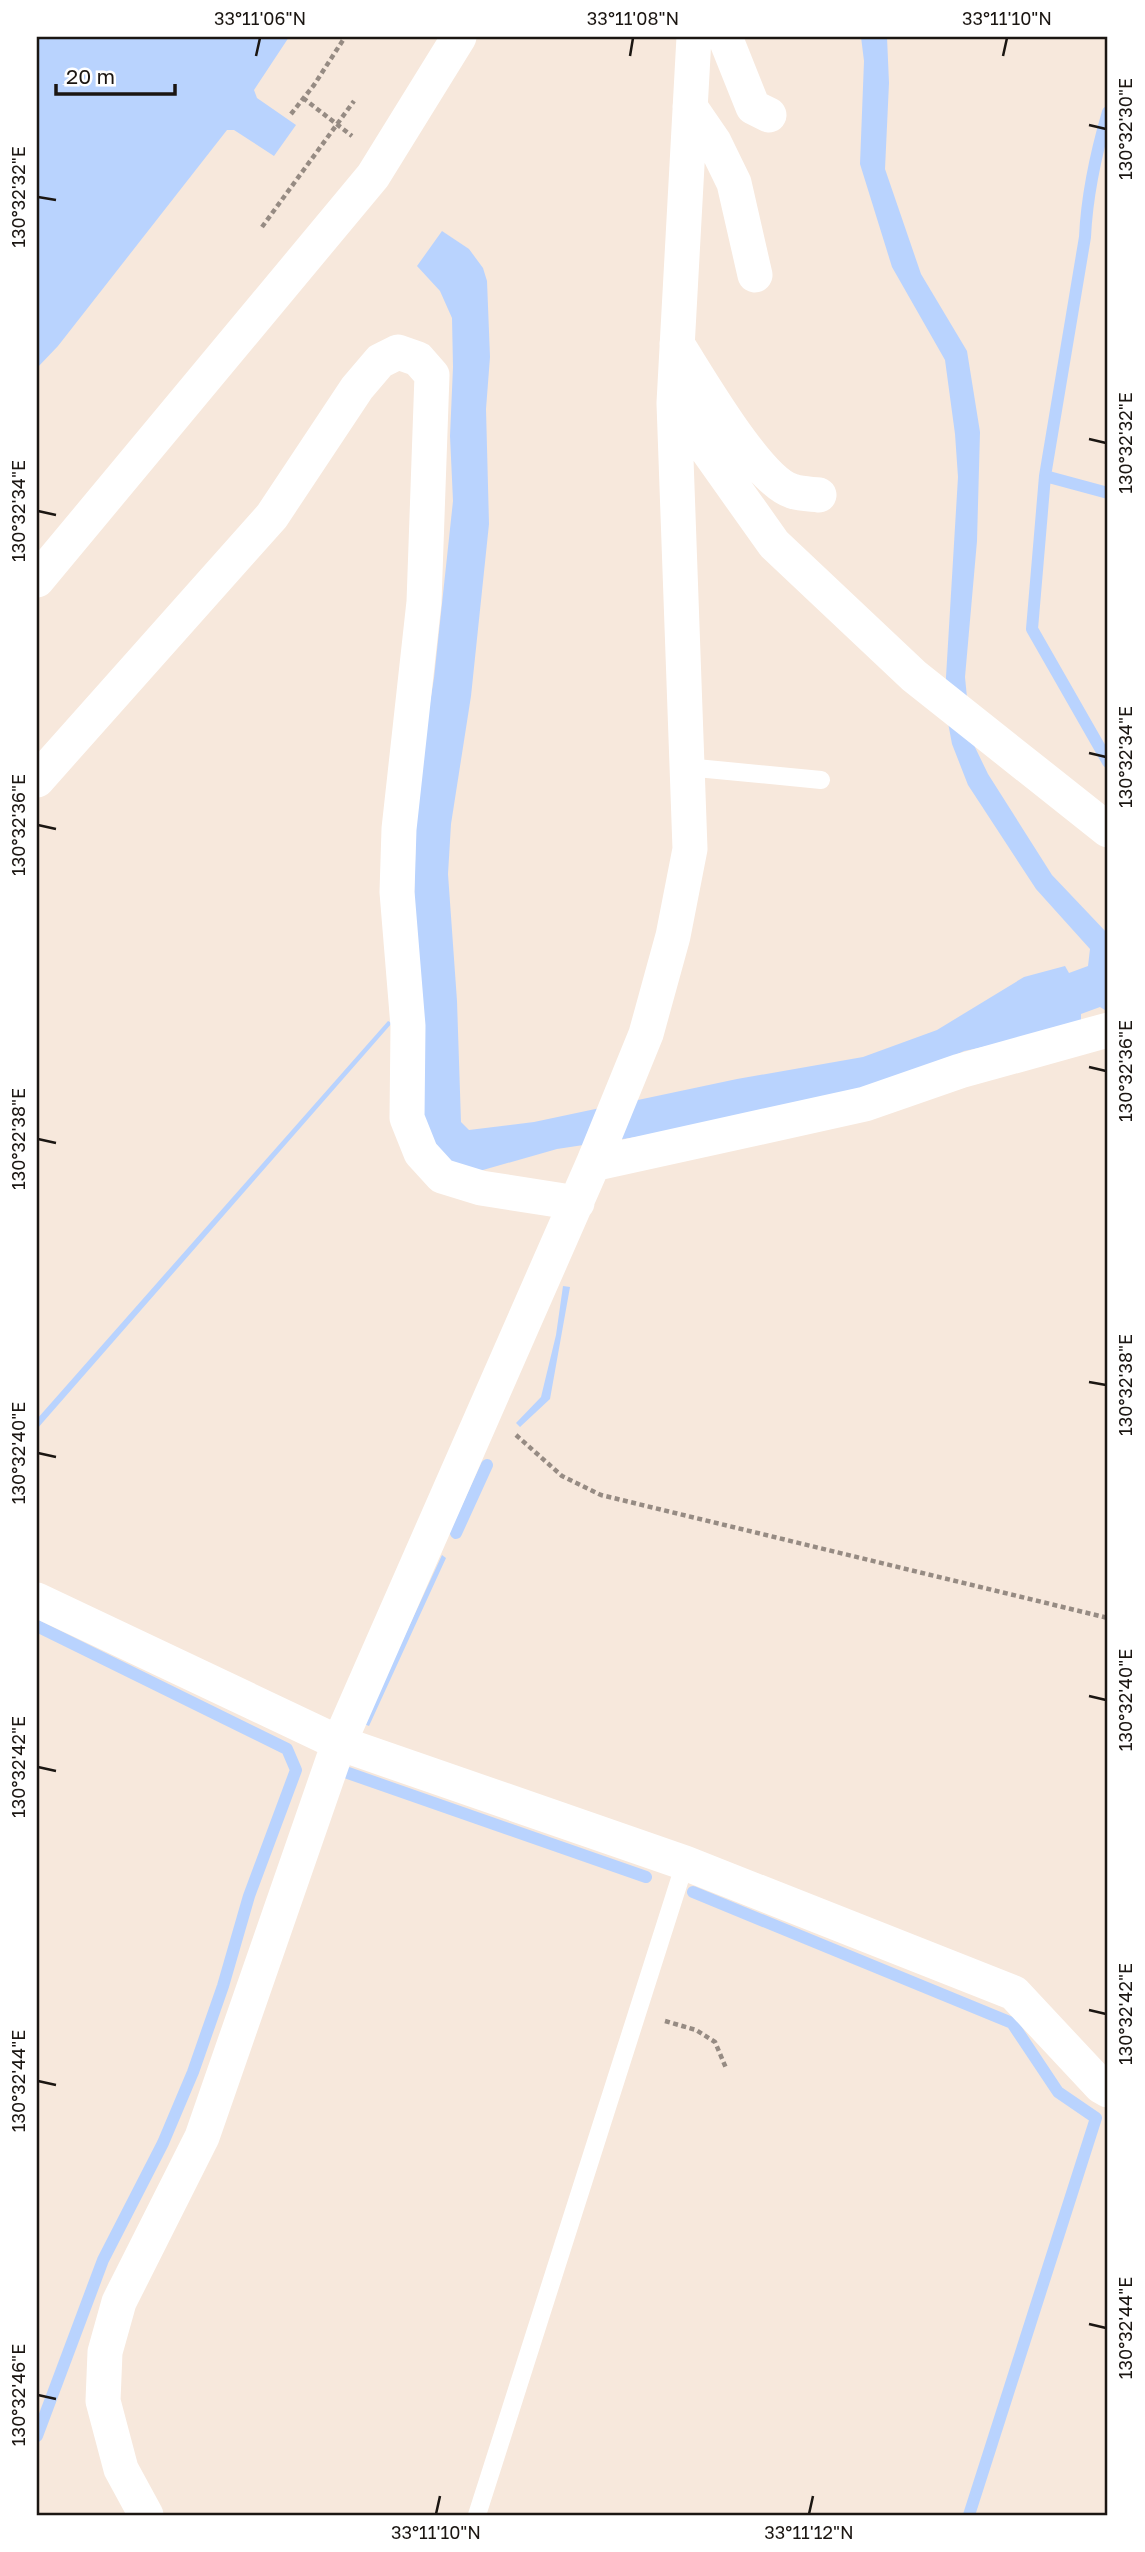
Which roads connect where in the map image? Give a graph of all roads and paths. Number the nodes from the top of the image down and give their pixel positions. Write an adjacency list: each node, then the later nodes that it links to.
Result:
1 (345, 37): 5 (path)
2 (459, 37): 11 (street)
3 (694, 37): 7 (street)
4 (724, 37): 9 (street)
5 (303, 98): 8 (path); 10 (path)
6 (354, 101): 10 (path)
7 (690, 107): 13 (street); 14 (street)
8 (291, 114)
9 (769, 115)
10 (337, 125): 11 (path); 12 (path)
11 (384, 159): 17 (street)
12 (262, 227)
13 (755, 275)
14 (677, 345): 15 (street); 16 (street)
15 (674, 403): 18 (street); 21 (street)
16 (819, 495)
17 (37, 579)
18 (686, 767): 20 (lane); 23 (street)
19 (37, 780): 24 (street)
20 (821, 780)
21 (1108, 830)
22 (1108, 1030): 23 (street)
23 (593, 1164): 24 (street)
24 (577, 1203): 25 (street)
25 (486, 1409): 27 (path); 28 (street)
26 (37, 1600): 28 (street)
27 (1108, 1618)
28 (339, 1743): 29 (street); 33 (street)
29 (685, 1863): 30 (lane); 32 (street)
30 (638, 2012): 31 (path); 34 (lane)
31 (726, 2068)
32 (1108, 2090)
33 (146, 2515)
34 (477, 2515)

